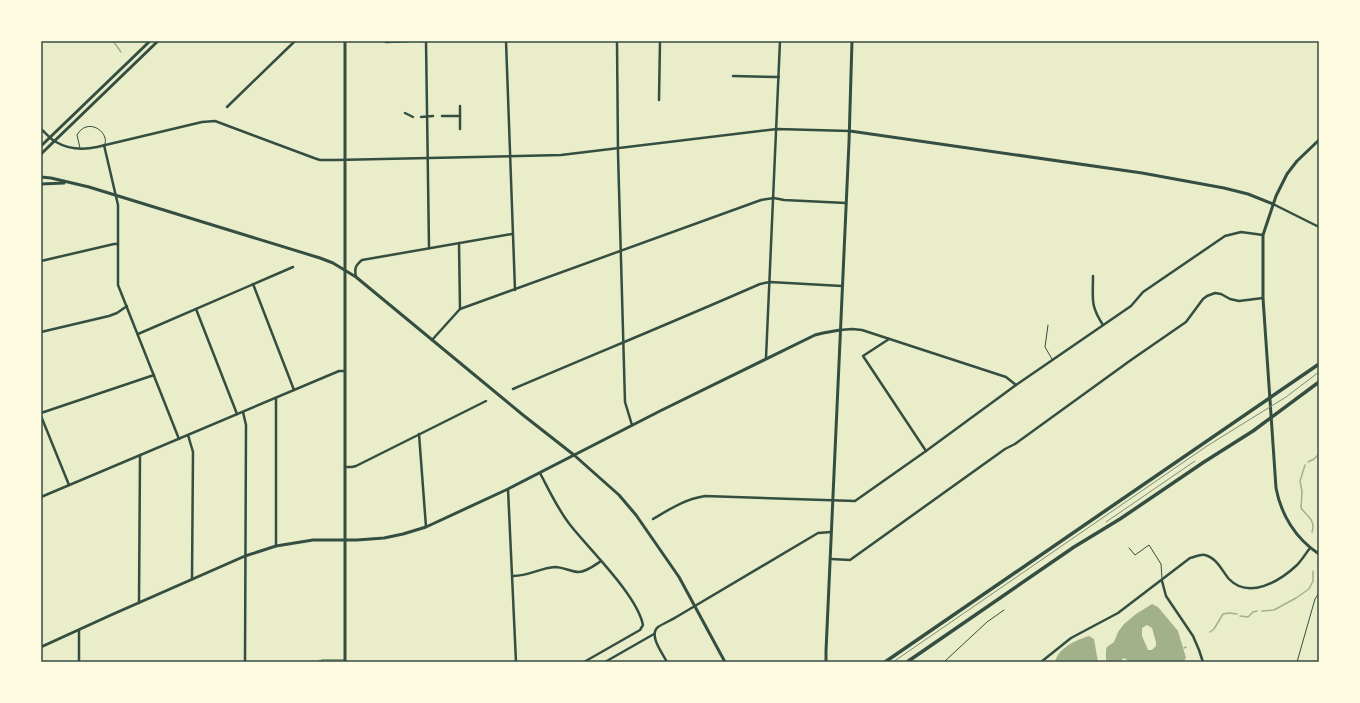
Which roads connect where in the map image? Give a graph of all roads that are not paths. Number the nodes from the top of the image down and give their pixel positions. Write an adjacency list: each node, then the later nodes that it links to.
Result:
1 (150, 41): 30 (street)
2 (158, 41): 32 (street)
3 (296, 41): 18 (street)
4 (345, 41): 40 (street)
5 (410, 41): 13 (street)
6 (420, 41): 7 (street)
7 (426, 41): 21 (street)
8 (506, 41): 38 (street)
9 (616, 41): 35 (street)
10 (660, 41): 16 (street)
11 (780, 41): 15 (street)
12 (852, 41): 29 (street)
13 (386, 42)
14 (733, 76): 15 (street)
15 (779, 77): 28 (street)
16 (659, 100)
17 (460, 106): 24 (street)
18 (227, 107)
19 (405, 113): 25 (street)
20 (421, 116): 21 (street)
21 (427, 116): 22 (street); 39 (street)
22 (433, 116)
23 (442, 116): 24 (street)
24 (460, 116): 26 (street)
25 (413, 117)
26 (460, 128)
27 (41, 129): 30 (street)
28 (777, 129): 29 (street); 35 (street); 45 (street)
29 (850, 131): 46 (street); 47 (street)
30 (50, 138): 32 (street); 34 (street)
31 (1319, 140): 47 (street)
32 (54, 142): 36 (street); 37 (street)
33 (104, 145): 36 (street); 36 (lane); 40 (street); 44 (street)
34 (41, 146)
35 (618, 148): 38 (street); 54 (street)
36 (80, 149)
37 (41, 154)
38 (510, 157): 39 (street); 49 (street)
39 (428, 158): 40 (street); 53 (street)
40 (346, 160): 57 (street)
41 (41, 177): 42 (street)
42 (67, 183): 43 (street); 44 (street)
43 (41, 184)
44 (116, 196): 52 (street); 57 (street)
45 (774, 198): 46 (street); 54 (street); 60 (street)
46 (846, 203): 62 (street)
47 (1273, 204): 48 (street); 50 (street)
48 (1319, 226)
49 (512, 234): 51 (street); 63 (street)
50 (1263, 235): 64 (street); 69 (street)
51 (459, 243): 53 (street); 67 (street)
52 (118, 244): 55 (street); 65 (street)
53 (429, 248): 59 (street)
54 (621, 251): 63 (street); 75 (street)
55 (41, 261)
56 (293, 267): 61 (street)
57 (345, 270): 59 (street); 79 (street)
58 (1093, 276): 69 (street)
59 (356, 277): 74 (street)
60 (770, 282): 62 (street); 75 (street); 76 (street)
61 (254, 284): 66 (street); 84 (street)
62 (842, 286): 70 (street)
63 (515, 290): 67 (street)
64 (1263, 298): 85 (street); 114 (street)
65 (127, 306): 71 (street); 72 (street)
66 (196, 308): 72 (street); 90 (street)
67 (460, 309): 74 (street)
68 (1048, 325): 77 (lane)
69 (1103, 325): 77 (street)
70 (840, 330): 73 (street); 76 (street); 104 (street)
71 (41, 332)
72 (138, 334): 80 (street)
73 (889, 339): 82 (street); 96 (street)
74 (432, 340): 98 (street)
75 (623, 342): 83 (street); 92 (street)
76 (766, 358): 92 (street)
77 (1052, 360): 82 (street)
78 (1319, 364): 85 (main road)
79 (345, 371): 84 (street); 99 (street)
80 (154, 375): 89 (street); 95 (street)
81 (1319, 382): 91 (main road)
82 (1016, 385): 96 (street)
83 (513, 389)
84 (294, 390): 86 (street)
85 (1270, 397): 91 (street); 136 (main road)
86 (276, 398): 88 (street); 109 (street)
87 (486, 401): 93 (street)
88 (243, 412): 90 (street); 113 (street)
89 (41, 414): 101 (street)
90 (237, 414): 94 (street)
91 (1271, 418): 111 (street); 137 (main road)
92 (632, 426): 98 (street)
93 (419, 434): 99 (street); 106 (street)
94 (188, 435): 95 (street); 117 (street)
95 (179, 439): 97 (street)
96 (926, 451): 104 (street)
97 (140, 455): 101 (street); 120 (street)
98 (574, 455): 100 (street); 121 (street)
99 (345, 467): 108 (street)
100 (540, 473): 102 (street); 115 (street)
101 (69, 485): 103 (street)
102 (508, 489): 106 (street); 116 (street)
103 (41, 497)
104 (833, 501): 105 (street); 107 (street)
105 (653, 519)
106 (426, 527): 108 (street)
107 (831, 532): 114 (street); 121 (street)
108 (345, 540): 109 (street); 126 (street)
109 (276, 546): 113 (street)
110 (1129, 548): 118 (lane)
111 (1310, 548): 112 (street); 118 (street)
112 (1319, 554)
113 (245, 556): 117 (street); 129 (street)
114 (831, 559): 135 (street)
115 (601, 562): 116 (street); 132 (street)
116 (513, 576): 131 (street)
117 (192, 579): 120 (street)
118 (1162, 581): 139 (street); 140 (street)
119 (1319, 593): 141 (lane)
120 (139, 603): 123 (street)
121 (695, 606): 124 (street); 127 (street)
122 (1004, 610): 138 (lane)
123 (79, 630): 125 (street); 128 (street)
124 (654, 634): 133 (street); 134 (street)
125 (41, 647)
126 (345, 661): 130 (lane)
127 (724, 661)
128 (79, 662)
129 (245, 662)
130 (316, 662)
131 (516, 662)
132 (584, 662)
133 (605, 662)
134 (667, 662)
135 (826, 662)
136 (884, 662)
137 (907, 662)
138 (944, 662)
139 (1041, 662)
140 (1203, 662)
141 (1296, 662)

